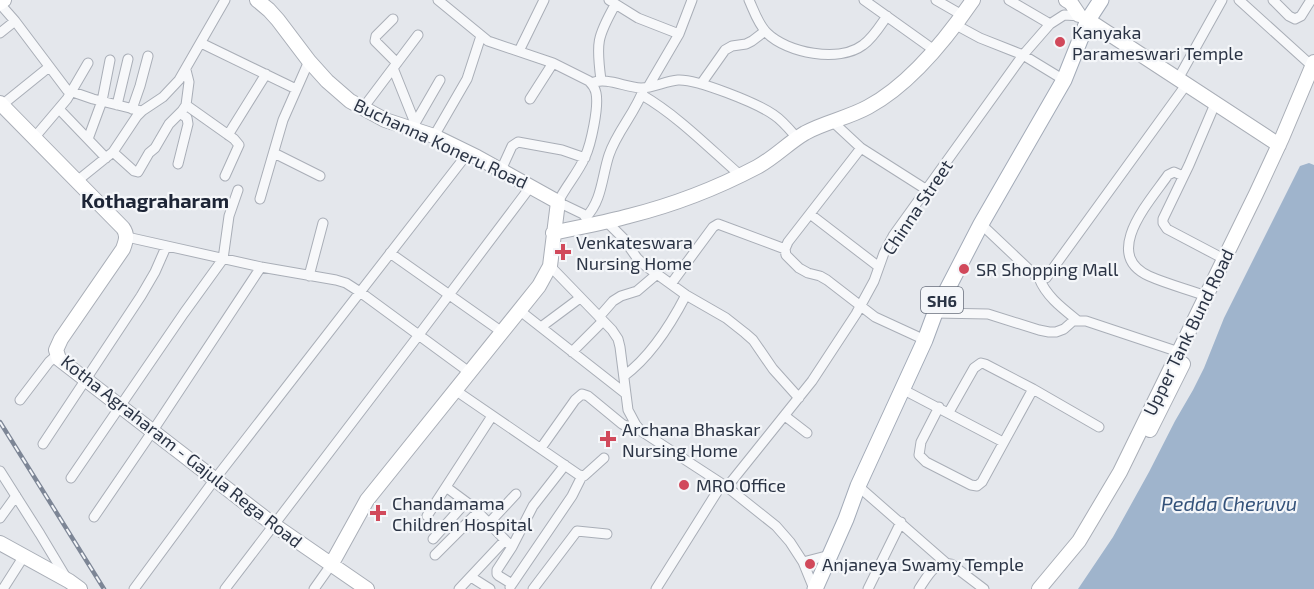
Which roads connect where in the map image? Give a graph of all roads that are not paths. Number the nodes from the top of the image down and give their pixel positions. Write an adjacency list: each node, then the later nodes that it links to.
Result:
1 (4, 0): 19 (street)
2 (225, 0): 31 (street)
3 (258, 0): 38 (street, Buchanna Koneru Road)
4 (438, 0): 30 (street)
5 (544, 0): 33 (street)
6 (692, 0): 28 (street)
7 (749, 0): 26 (street)
8 (864, 0): 20 (street)
9 (936, 0): 23 (street)
10 (973, 0): 23 (street)
11 (1009, 0): 25 (street)
12 (1065, 0): 21 (street)
13 (1101, 0): 21 (main road)
14 (1222, 0): 49 (street)
15 (1239, 0): 41 (street)
16 (1311, 0): 17 (street)
17 (1276, 1)
18 (612, 2): 28 (street); 48 (street)
19 (0, 3): 24 (street)
20 (887, 16): 26 (street); 32 (street)
21 (1084, 17): 25 (street); 47 (main road, SH6); 49 (street)
22 (393, 19): 42 (street)
23 (959, 20): 32 (street); 34 (street)
24 (15, 21): 27 (street); 43 (street)
25 (1050, 24): 34 (street, Chinna Street)
26 (765, 31): 50 (street)
27 (0, 33)
28 (680, 34): 53 (street)
29 (418, 35): 42 (street)
30 (481, 36): 33 (street); 68 (street)
31 (201, 43): 44 (street); 45 (street)
32 (934, 50): 65 (street)
33 (519, 51): 40 (street)
34 (1023, 55): 47 (street); 87 (street, Chinna Street)
35 (148, 56): 62 (street)
36 (128, 59): 59 (street)
37 (110, 60): 56 (street)
38 (309, 61): 52 (street); 60 (street, Buchanna Koneru Road)
39 (88, 63): 54 (street)
40 (553, 63): 48 (street); 55 (street)
41 (1313, 64): 72 (street, Upper Tank Bund Road)
42 (395, 65): 60 (street); 66 (street)
43 (49, 67): 54 (street); 57 (street)
44 (186, 70): 63 (street); 64 (street)
45 (266, 74): 52 (street); 67 (street)
46 (440, 80): 66 (street)
47 (1064, 80): 94 (main road, SH6)
48 (596, 81): 53 (street); 77 (street)
49 (1182, 82): 58 (street); 107 (street)
50 (701, 84): 53 (street); 70 (street)
51 (1314, 85): 193 (street, Upper Tank Bund Road)
52 (296, 88): 74 (street)
53 (644, 90): 80 (street); 91 (street)
54 (72, 92): 56 (street); 61 (street)
55 (530, 99)
56 (102, 101): 59 (street); 71 (street)
57 (1, 104): 69 (street)
58 (1215, 104): 72 (street); 83 (street)
59 (117, 105): 62 (street)
60 (363, 108): 66 (street, Buchanna Koneru Road)
61 (59, 109): 69 (street); 71 (street)
62 (132, 109): 64 (street)
63 (183, 109): 67 (street); 76 (street); 78 (street)
64 (142, 111): 76 (street)
65 (834, 122): 70 (street); 73 (street)
66 (414, 125): 68 (street, Buchanna Koneru Road)
67 (228, 135): 81 (street)
68 (434, 136): 75 (street, Buchanna Koneru Road)
69 (34, 138): 84 (street)
70 (797, 138): 80 (street)
71 (88, 139): 76 (street)
72 (1279, 145): 101 (street, Upper Tank Bund Road)
73 (861, 148): 87 (street); 90 (street)
74 (274, 153): 82 (street); 88 (street)
75 (468, 153): 79 (street, Buchanna Koneru Road); 99 (street)
76 (109, 155): 84 (street)
77 (585, 158): 79 (street); 89 (street)
78 (178, 164)
79 (501, 170): 85 (street, Buchanna Koneru Road)
80 (740, 175): 92 (street)
81 (225, 176)
82 (320, 176)
83 (1183, 176): 101 (street); 112 (street)
84 (77, 181): 96 (street)
85 (531, 186): 89 (street, Buchanna Koneru Road); 110 (street)
86 (238, 190): 100 (street)
87 (927, 190): 104 (street, Chinna Street)
88 (260, 199)
89 (558, 202): 91 (street); 95 (street)
90 (810, 213): 98 (street); 104 (street)
91 (589, 220): 92 (street); 95 (street)
92 (606, 221): 105 (street)
93 (323, 223): 106 (street)
94 (981, 224): 107 (street); 116 (main road, SH6)
95 (553, 233): 102 (street)
96 (127, 237): 97 (street); 125 (street, Kotha Agraharam - Gajula Rega Road)
97 (166, 247): 100 (street); 128 (street)
98 (785, 249): 108 (street); 114 (street)
99 (390, 253): 109 (street); 110 (street)
100 (223, 259): 103 (street); 135 (street)
101 (1224, 259): 112 (street, Upper Tank Bund Road)
102 (550, 266): 113 (street); 115 (street)
103 (261, 267): 106 (street); 142 (street)
104 (879, 267): 114 (street, Chinna Street)
105 (657, 274): 108 (street); 117 (street)
106 (309, 276): 109 (street)
107 (1039, 278): 118 (street)
108 (671, 284): 111 (street)
109 (360, 292): 121 (street); 152 (street)
110 (449, 295): 120 (street); 121 (street)
111 (686, 295): 127 (street); 133 (street)
112 (1206, 296): 124 (street, Upper Tank Bund Road)
113 (580, 298): 117 (street); 119 (street)
114 (861, 307): 122 (street); 133 (street, Chinna Street)
115 (519, 310): 119 (street); 120 (street)
116 (935, 313): 118 (street); 122 (main road, SH6)
117 (601, 319): 123 (street); 127 (street)
118 (1077, 320): 124 (street)
119 (541, 327): 123 (street)
120 (502, 332): 126 (street)
121 (418, 336): 126 (street); 165 (street)
122 (925, 340): 129 (main road, SH6)
123 (572, 352): 132 (street)
124 (1179, 352): 192 (street, Upper Tank Bund Road)
125 (57, 355): 128 (street, Kotha Agraharam - Gajula Rega Road); 134 (street)
126 (469, 372): 131 (street)
127 (624, 376): 132 (street)
128 (86, 381): 135 (street, Kotha Agraharam - Gajula Rega Road); 145 (street)
129 (902, 388): 136 (street); 154 (main road, SH6)
130 (1033, 388): 137 (street); 141 (street); 144 (street)
131 (455, 390): 138 (street); 175 (street)
132 (626, 394): 140 (street)
133 (799, 398): 139 (street, Chinna Street)
134 (20, 400)
135 (120, 407): 142 (street, Kotha Agraharam - Gajula Rega Road); 151 (street)
136 (939, 407): 137 (street); 144 (street)
137 (949, 412): 144 (street)
138 (492, 416): 146 (street); 155 (street)
139 (785, 416): 143 (street); 153 (street, Chinna Street)
140 (636, 425): 146 (street); 153 (street)
141 (1099, 427)
142 (152, 432): 152 (street, Kotha Agraharam - Gajula Rega Road); 161 (street)
143 (807, 433)
144 (1003, 442)
145 (43, 444)
146 (541, 448): 148 (street)
147 (604, 458): 150 (street)
148 (565, 465): 150 (street); 169 (street)
149 (0, 471): 157 (street)
150 (582, 476): 178 (street)
151 (71, 478)
152 (215, 479): 165 (street, Kotha Agraharam - Gajula Rega Road); 180 (street)
153 (724, 485): 173 (street); 187 (street, Chinna Street)
154 (858, 486): 163 (street); 171 (main road, SH6)
155 (446, 487): 158 (street); 160 (street)
156 (516, 494): 164 (street)
157 (16, 496): 162 (street); 177 (street)
158 (466, 502): 159 (street); 167 (street)
159 (478, 512): 164 (street); 170 (street)
160 (427, 516)
161 (94, 517)
162 (0, 518)
163 (901, 522): 174 (street); 189 (street)
164 (489, 523): 169 (street)
165 (274, 525): 175 (street, Kotha Agraharam - Gajula Rega Road); 181 (street)
166 (607, 534): 186 (street)
167 (433, 539)
168 (0, 543): 172 (street)
169 (509, 544): 176 (street); 178 (street)
170 (435, 555)
171 (830, 555): 173 (street); 188 (main road, SH6)
172 (24, 556): 177 (street); 179 (street)
173 (803, 562): 188 (street)
174 (946, 563): 190 (street); 191 (street)
175 (331, 565): 182 (street); 183 (street, Kotha Agraharam - Gajula Rega Road)
176 (471, 577): 184 (street); 185 (street)
177 (74, 585)
178 (511, 586)
179 (3, 589)
180 (134, 589)
181 (225, 589)
182 (314, 589)
183 (367, 589)
184 (459, 589)
185 (490, 589)
186 (533, 589)
187 (656, 589)
188 (815, 589)
189 (868, 589)
190 (919, 589)
191 (984, 589)
192 (1039, 589)
193 (1051, 589)

